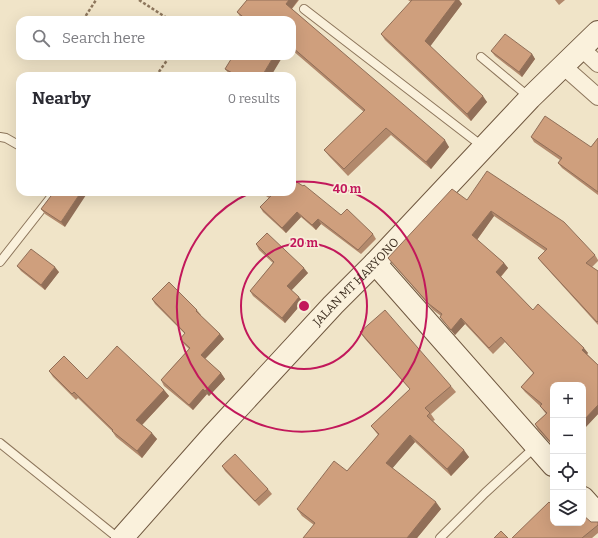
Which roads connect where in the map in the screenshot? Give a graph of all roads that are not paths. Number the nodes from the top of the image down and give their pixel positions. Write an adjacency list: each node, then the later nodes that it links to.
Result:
1 (304, 9): 11 (lane)
2 (598, 32): 3 (main road, JALAN MT HARYONO)
3 (581, 48): 5 (street); 6 (main road, JALAN MT HARYONO)
4 (481, 57): 8 (lane)
5 (598, 64)
6 (563, 66): 7 (street); 8 (main road, JALAN MT HARYONO)
7 (598, 97)
8 (530, 98): 11 (main road, JALAN MT HARYONO)
9 (0, 137): 10 (lane)
10 (16, 144)
11 (483, 147): 14 (main road, JALAN MT HARYONO)
12 (53, 196): 13 (lane)
13 (0, 262)
14 (375, 263): 16 (main road); 21 (main road, JALAN MT HARYONO)
15 (0, 443): 20 (lane)
16 (536, 446): 17 (main road); 22 (lane)
17 (550, 462)
18 (586, 501): 19 (main road)
19 (598, 515)
20 (118, 538)
21 (122, 538)
22 (440, 538)

